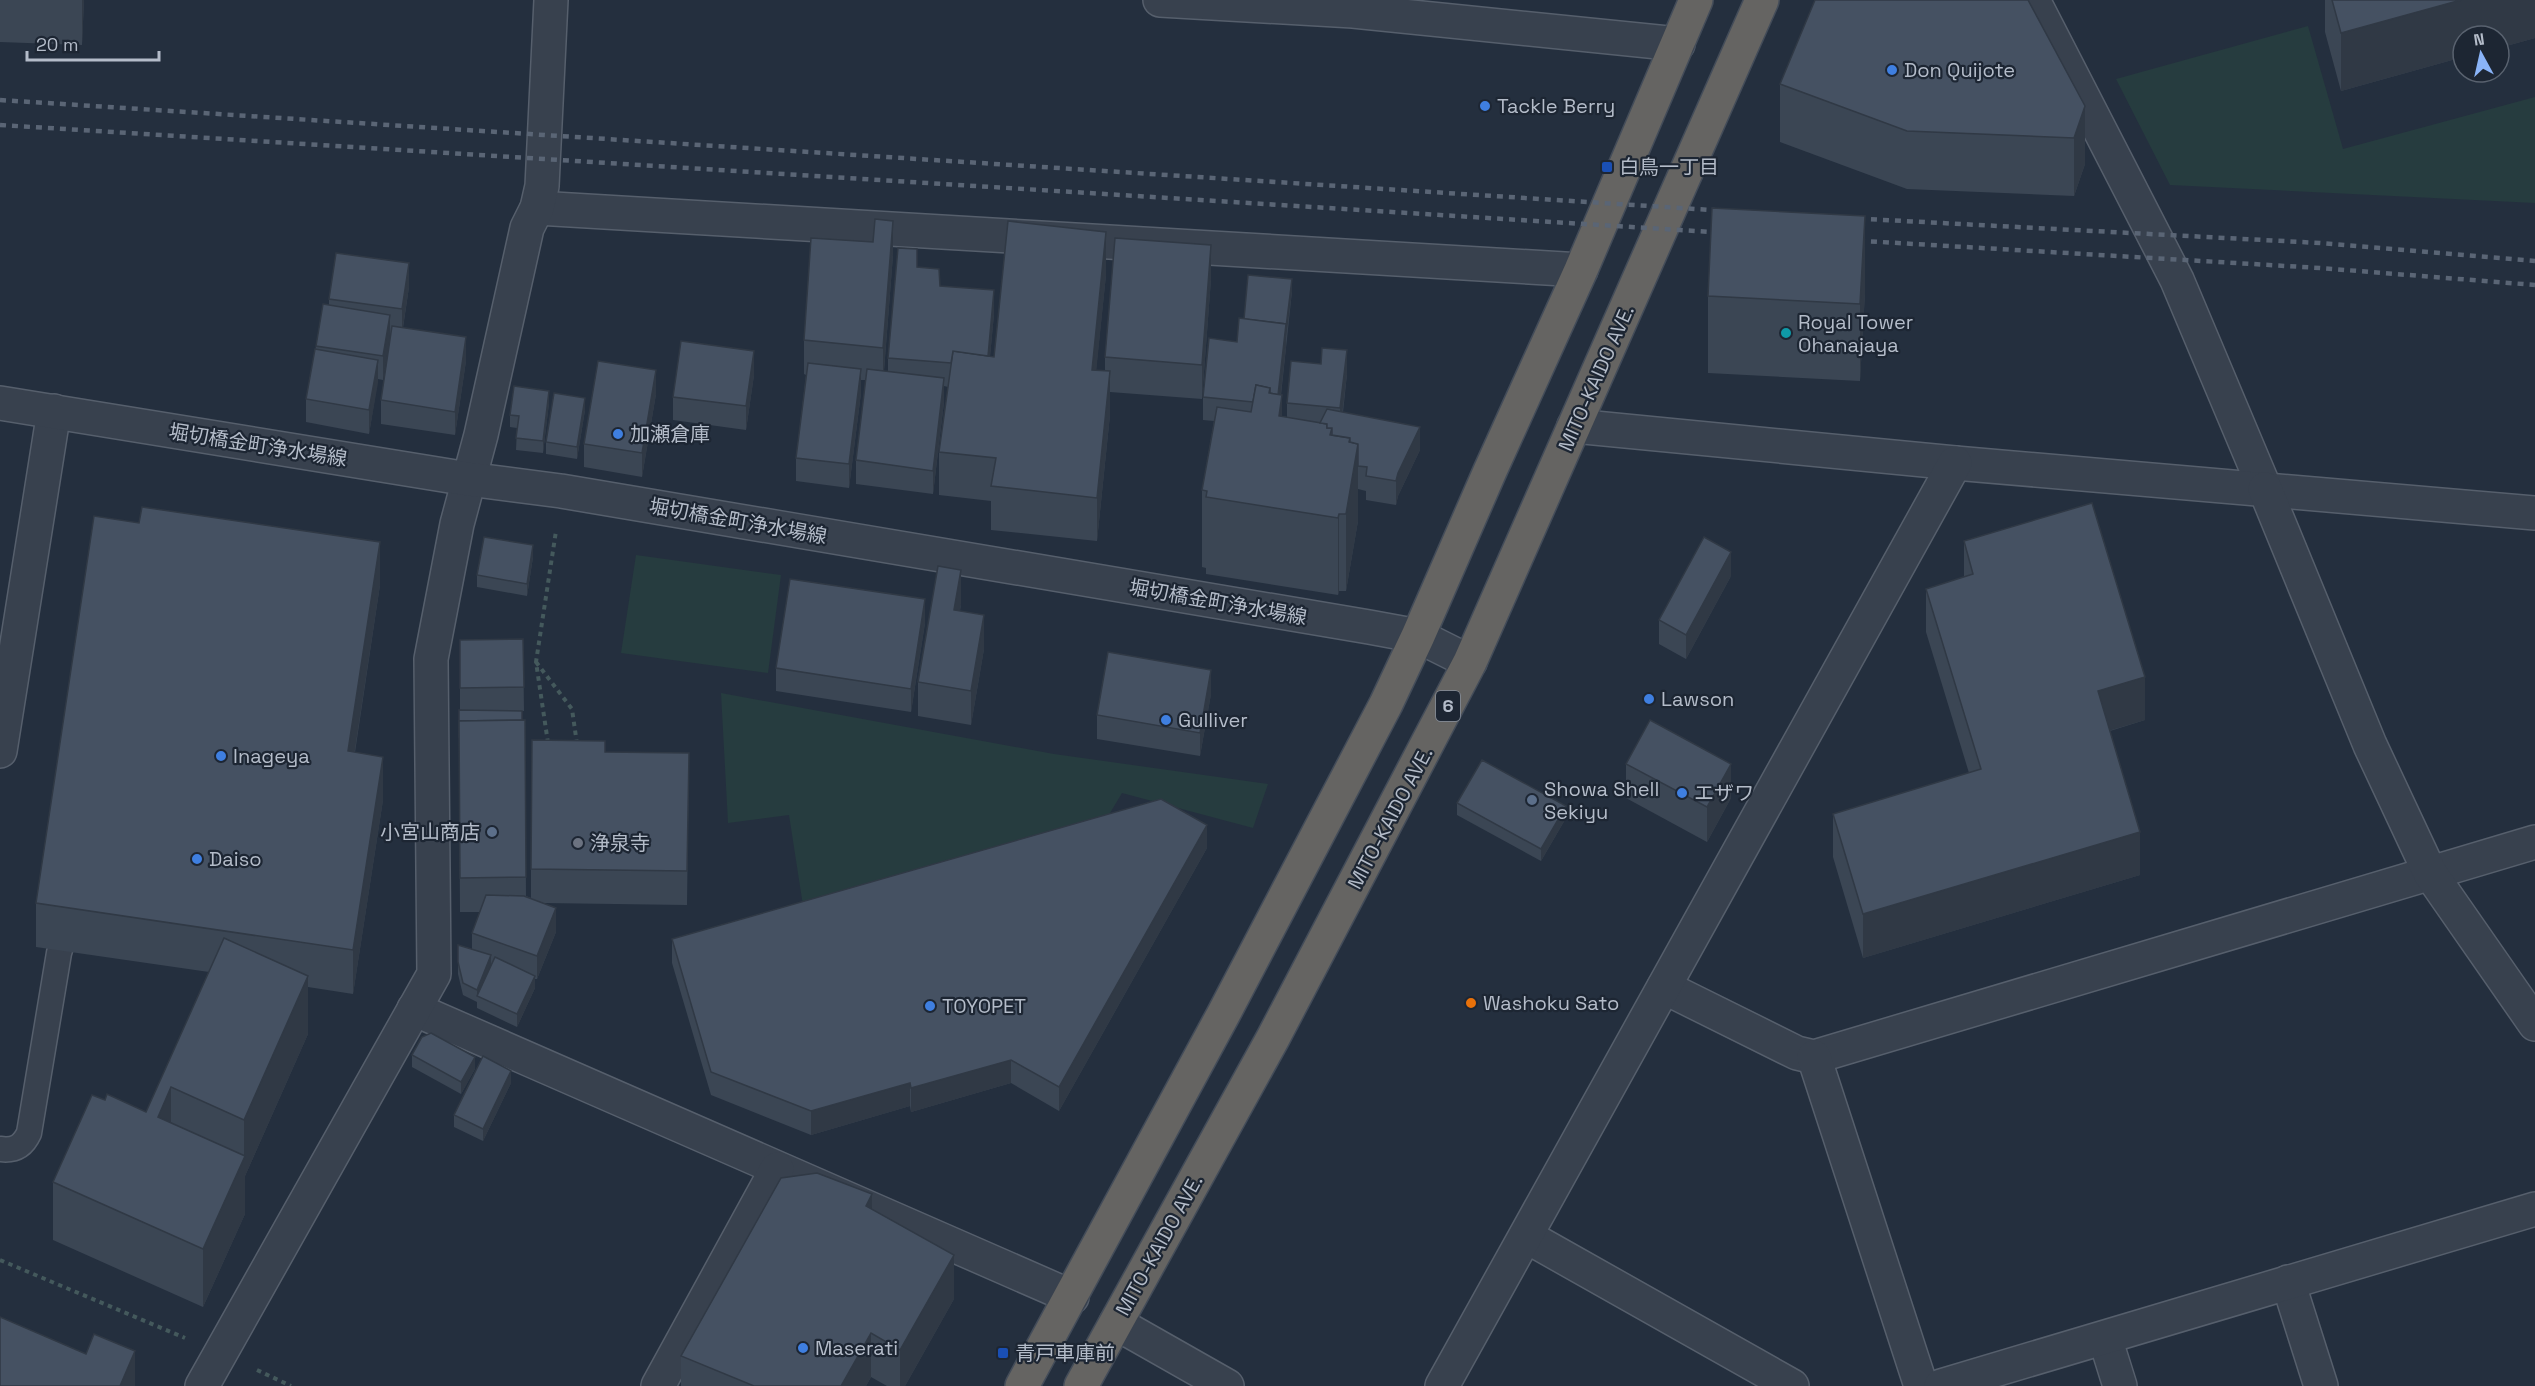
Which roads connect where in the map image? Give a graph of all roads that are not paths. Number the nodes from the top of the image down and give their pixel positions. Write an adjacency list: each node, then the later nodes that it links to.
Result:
1 (551, 0): 8 (street)
2 (1160, 0): 6 (street)
3 (1696, 0): 7 (highway)
4 (1762, 0): 12 (highway, MITO-KAIDO AVE. / 6)
5 (2033, 0): 15 (street)
6 (1351, 5): 7 (street)
7 (1678, 44): 9 (highway)
8 (537, 208): 9 (street); 14 (street)
9 (1581, 270): 17 (highway)
10 (0, 403): 11 (street, 堀切橋金町浄水場線)
11 (54, 411): 14 (street, 堀切橋金町浄水場線); 19 (street)
12 (1574, 426): 13 (street); 18 (highway, MITO-KAIDO AVE. / 6)
13 (1955, 463): 15 (street); 23 (street)
14 (468, 479): 17 (street, 堀切橋金町浄水場線); 24 (street)
15 (2265, 489): 16 (street); 21 (street)
16 (2535, 513)
17 (1419, 636): 18 (street, 堀切橋金町浄水場線); 32 (highway)
18 (1470, 662): 33 (highway, MITO-KAIDO AVE. / 6)
19 (0, 751)
20 (2535, 842): 21 (street)
21 (2430, 873): 25 (street); 26 (street)
22 (103, 934): 27 (lane)
23 (1665, 987): 26 (street); 30 (street)
24 (414, 1009): 28 (street); 35 (street)
25 (2535, 1024)
26 (1814, 1057): 42 (street)
27 (1, 1149)
28 (777, 1169): 32 (street); 36 (street)
29 (2535, 1209): 31 (street)
30 (1526, 1236): 40 (street); 41 (street)
31 (2288, 1282): 34 (street); 45 (street)
32 (1072, 1297): 37 (highway)
33 (1116, 1323): 38 (highway, MITO-KAIDO AVE. / 6); 39 (street)
34 (2105, 1338): 43 (street); 44 (street)
35 (202, 1386)
36 (658, 1386)
37 (1022, 1386)
38 (1081, 1386)
39 (1227, 1386)
40 (1442, 1386)
41 (1792, 1386)
42 (1921, 1386)
43 (1941, 1386)
44 (2120, 1386)
45 (2321, 1386)

